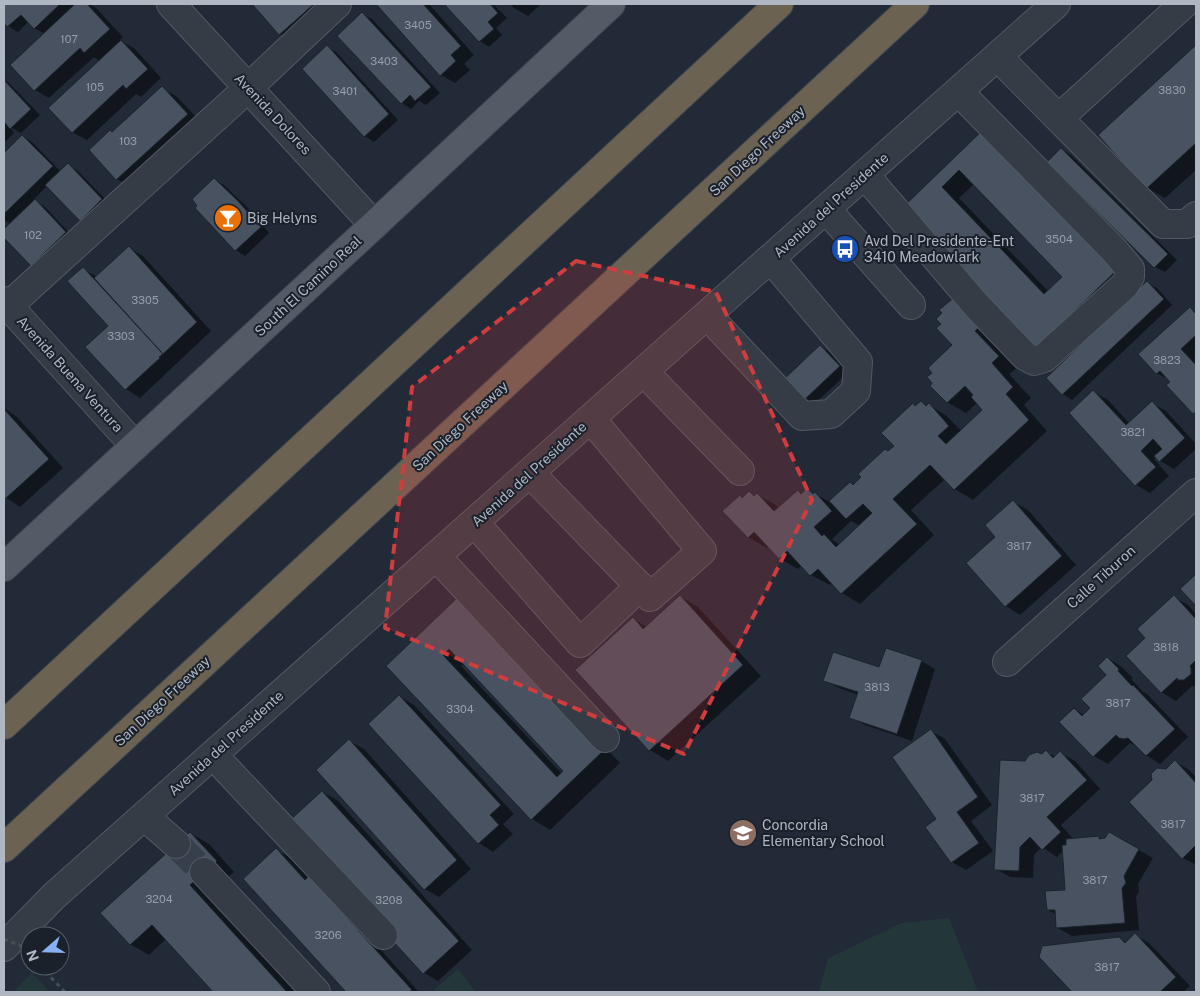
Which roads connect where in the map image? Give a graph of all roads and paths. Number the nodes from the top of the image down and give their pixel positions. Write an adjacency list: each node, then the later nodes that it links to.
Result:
1 (170, 4): 9 (street, Avenida Dolores)
2 (337, 4): 9 (street)
3 (611, 4): 15 (main road, South El Camino Real)
4 (779, 4): 31 (highway)
5 (916, 4): 36 (highway, San Diego Freeway)
6 (1056, 4): 8 (street, Avenida del Presidente)
7 (1184, 4): 11 (street)
8 (998, 56): 10 (street, Avenida del Presidente); 11 (street)
9 (248, 88): 15 (street, Avenida Dolores); 18 (street)
10 (958, 92): 12 (street, Avenida del Presidente); 12 (street)
11 (1058, 118): 14 (street)
12 (865, 174): 13 (street, Avenida del Presidente)
13 (826, 209): 16 (street, Avenida del Presidente); 17 (street)
14 (1196, 216)
15 (374, 225): 22 (main road, South El Camino Real)
16 (770, 259): 19 (street, Avenida del Presidente); 19 (street)
17 (911, 305)
18 (5, 306): 22 (street, Avenida Buena Ventura)
19 (707, 315): 20 (street, Avenida del Presidente)
20 (644, 372): 21 (street, Avenida del Presidente); 23 (street)
21 (591, 419): 24 (street, Avenida del Presidente); 29 (street)
22 (135, 446): 28 (main road, South El Camino Real)
23 (740, 471)
24 (530, 473): 26 (street, Avenida del Presidente); 29 (street)
25 (1196, 493): 30 (street, Calle Tiburon)
26 (474, 522): 27 (street, Avenida del Presidente); 29 (street)
27 (436, 556): 32 (street); 33 (street, Avenida del Presidente)
28 (4, 568)
29 (640, 586)
30 (1006, 662)
31 (4, 725)
32 (605, 738)
33 (213, 755): 34 (street, Avenida del Presidente); 38 (street)
34 (144, 816): 35 (street); 41 (street, Avenida del Presidente)
35 (176, 844)
36 (4, 848)
37 (204, 872): 44 (street)
38 (382, 935)
39 (4, 939): 40 (path, bridge)
40 (20, 946)
41 (4, 947)
42 (50, 976): 43 (path)
43 (65, 992)
44 (316, 992)

